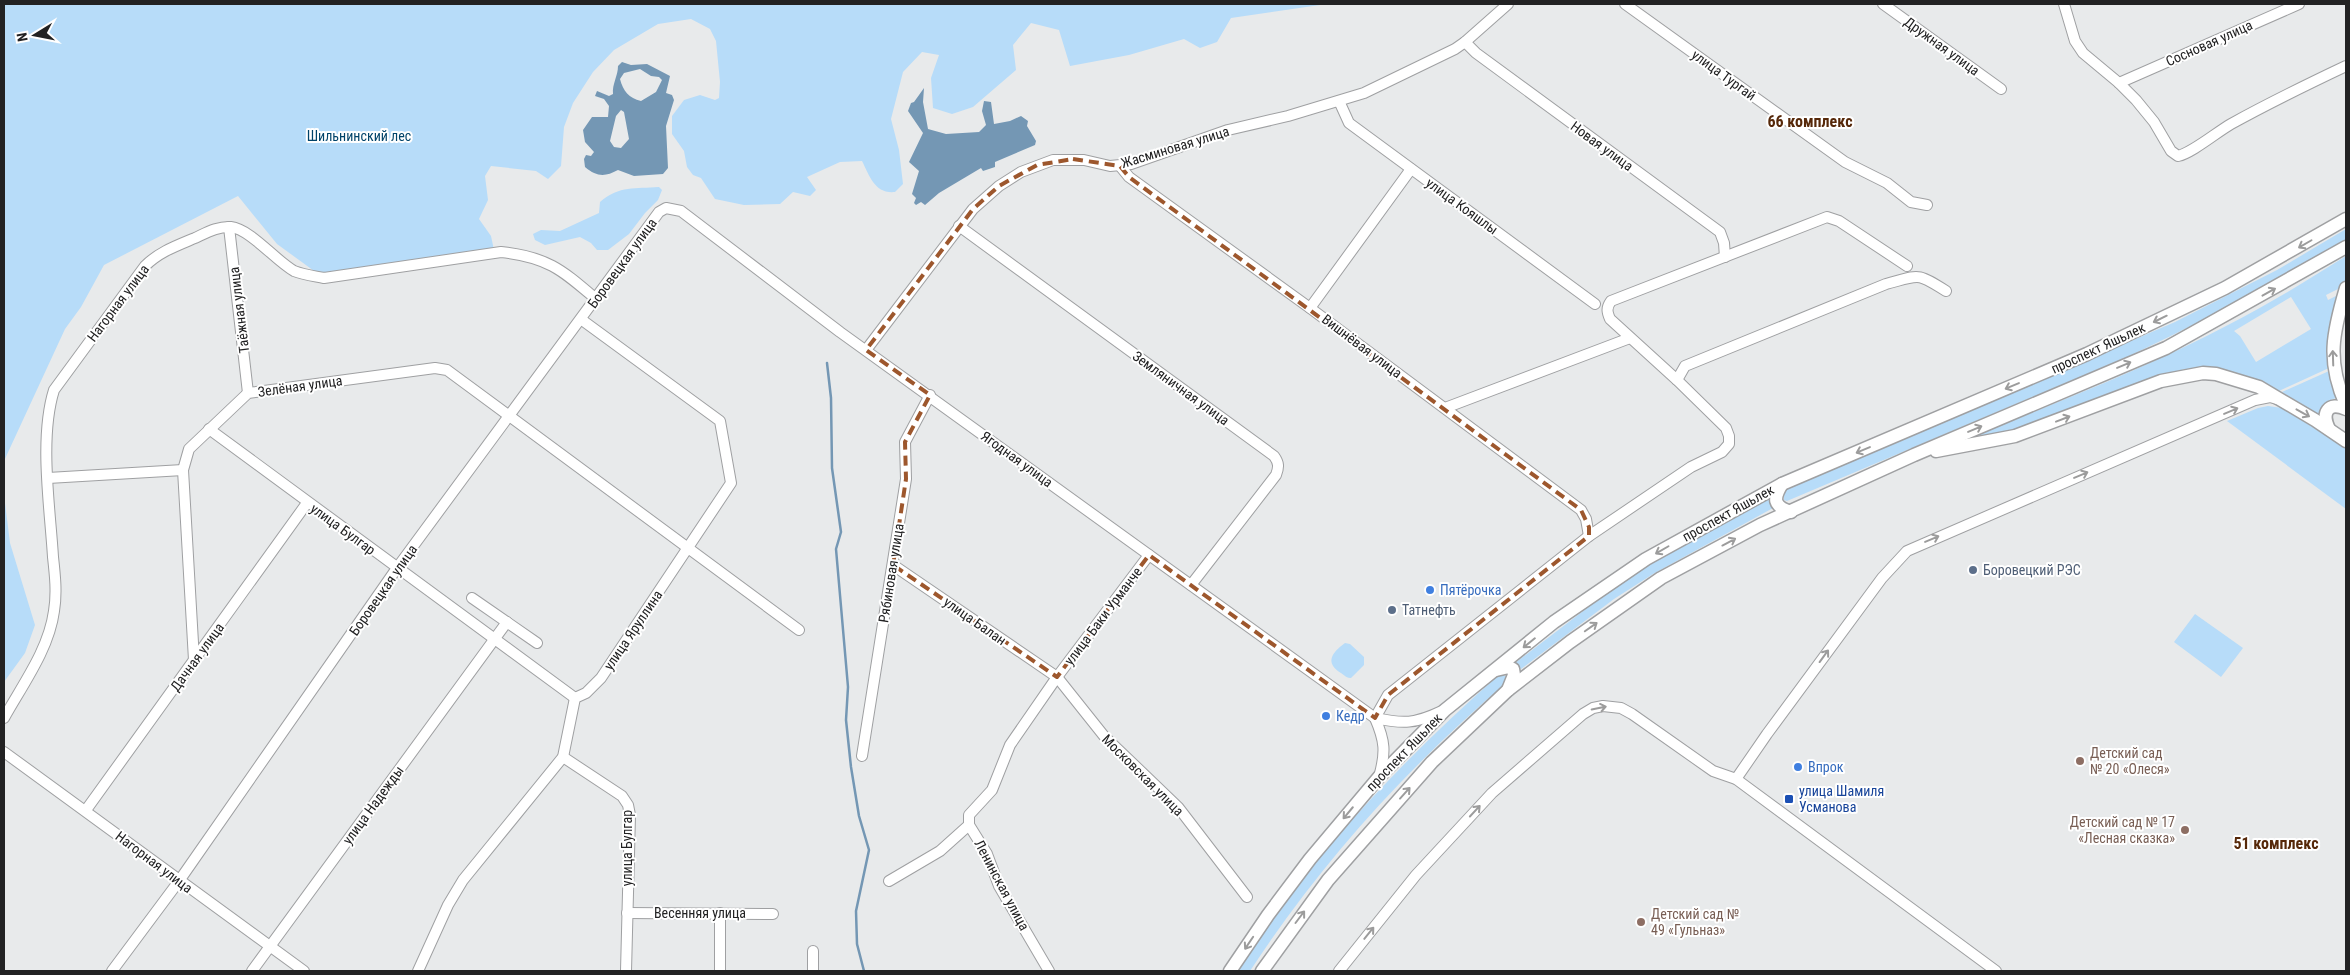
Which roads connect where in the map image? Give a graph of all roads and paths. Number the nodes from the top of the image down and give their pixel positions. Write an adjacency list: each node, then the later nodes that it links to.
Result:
1 (1508, 4): 6 (street, Жасминовая улица)
2 (1625, 4): 13 (street, улица Тургай)
3 (1883, 4): 9 (street, Дружная улица)
4 (2064, 4): 8 (street)
5 (2299, 4): 8 (street, Сосновая улица)
6 (1466, 42): 10 (street, Жасминовая улица); 19 (street, Новая улица)
7 (2346, 66): 8 (street)
8 (2119, 83)
9 (2000, 89)
10 (1339, 101): 11 (street, Жасминовая улица); 12 (street, улица Кояшлы)
11 (1120, 166): 16 (street, Жасминовая улица); 25 (street, Вишнёвая улица)
12 (1411, 169): 24 (street, улица Кояшлы); 25 (street)
13 (1927, 206)
14 (659, 212): 23 (street, Боровецкая улица); 28 (street, Ягодная улица)
15 (2346, 219): 43 (main road, проспект Яшьлек, one-way to 43)
16 (960, 226): 28 (street, Жасминовая улица); 51 (street, Земляничная улица)
17 (229, 227): 23 (street); 30 (street, Таёжная улица); 42 (street, Нагорная улица)
18 (2346, 247): 40 (main road, проспект Яшьлек, one-way to 18)
19 (1725, 257): 20 (street); 27 (street)
20 (1907, 266)
21 (2346, 288): 33 (main road, one-way to 21)
22 (1946, 291): 29 (street)
23 (596, 299): 26 (street, Боровецкая улица)
24 (1595, 304)
25 (1310, 308): 34 (street, Вишнёвая улица)
26 (582, 320): 36 (street, Боровецкая улица); 47 (street, улица Яруллина)
27 (1630, 338): 29 (street); 34 (street)
28 (866, 350): 31 (street, Ягодная улица)
29 (1677, 380): 46 (street)
30 (248, 393): 36 (street, Зелёная улица); 38 (street, Зелёная улица)
31 (930, 395): 48 (street, Ягодная улица); 49 (street, Рябиновая улица)
32 (2277, 399): 37 (main road, one-way to 37); 40 (main road, one-way to 32); 69 (street, one-way to 32)
33 (2346, 405)
34 (1445, 408): 46 (street, Вишнёвая улица)
35 (2346, 409): 37 (main road)
36 (509, 416): 47 (street, Зелёная улица); 50 (street, Боровецкая улица)
37 (2329, 429): 39 (main road)
38 (209, 430): 41 (street, Зелёная улица); 44 (street, улица Булгар)
39 (2346, 441)
40 (1914, 455): 45 (main road, проспект Яшьлек)
41 (183, 470): 42 (street); 57 (street, Зелёная улица)
42 (48, 478): 63 (street, Нагорная улица)
43 (1782, 484): 45 (main road); 58 (main road, проспект Яшьлек, one-way to 58)
44 (307, 503): 50 (street, улица Булгар); 57 (street, Дачная улица)
45 (1791, 512): 60 (main road, проспект Яшьлек, one-way to 45)
46 (1589, 536): 64 (street)
47 (688, 546): 54 (street, Зелёная улица); 61 (street, улица Яруллина)
48 (1149, 554): 51 (street, Ягодная улица); 59 (street, улица Баки Урманче)
49 (893, 564): 59 (street, улица Балан); 66 (street, Рябиновая улица)
50 (397, 568): 55 (street, улица Булгар); 72 (street, Боровецкая улица)
51 (1191, 585): 64 (street, Ягодная улица)
52 (472, 598): 53 (street)
53 (507, 622): 55 (street, улица Надежды); 56 (street)
54 (799, 630)
55 (495, 639): 61 (street, улица Булгар); 78 (street, улица Надежды)
56 (537, 643)
57 (194, 660): 70 (street, Дачная улица)
58 (1496, 670): 60 (main road); 62 (main road, проспект Яшьлек)
59 (1057, 677): 71 (street, улица Баки Урманче); 74 (street, Московская улица)
60 (1508, 690): 89 (main road, проспект Яшьлек, one-way to 60)
61 (575, 698): 67 (street)
62 (1445, 710): 64 (street); 68 (main road, проспект Яшьлек)
63 (4, 718)
64 (1374, 718): 68 (street)
65 (4, 752): 70 (street, Нагорная улица)
66 (862, 756)
67 (563, 757): 75 (street, улица Булгар); 83 (street)
68 (1379, 777): 88 (main road, проспект Яшьлек, one-way to 88)
69 (1736, 779): 90 (street, one-way to 69); 91 (street)
70 (86, 810): 72 (street, Нагорная улица)
71 (969, 825): 73 (street); 87 (street, Ленинская улица)
72 (179, 881): 78 (street, Нагорная улица); 80 (street, Боровецкая улица)
73 (889, 882)
74 (1247, 897)
75 (627, 913): 76 (street, Весенняя улица); 84 (street, улица Булгар)
76 (720, 913): 77 (street, Весенняя улица); 85 (street)
77 (773, 914)
78 (269, 948): 81 (street, улица Надежды); 82 (street, Нагорная улица)
79 (813, 951): 86 (street)
80 (112, 971)
81 (252, 971)
82 (304, 971)
83 (418, 971)
84 (626, 971)
85 (720, 971)
86 (813, 971)
87 (1049, 971)
88 (1230, 971)
89 (1262, 971)
90 (1339, 971)
91 (1996, 971)

